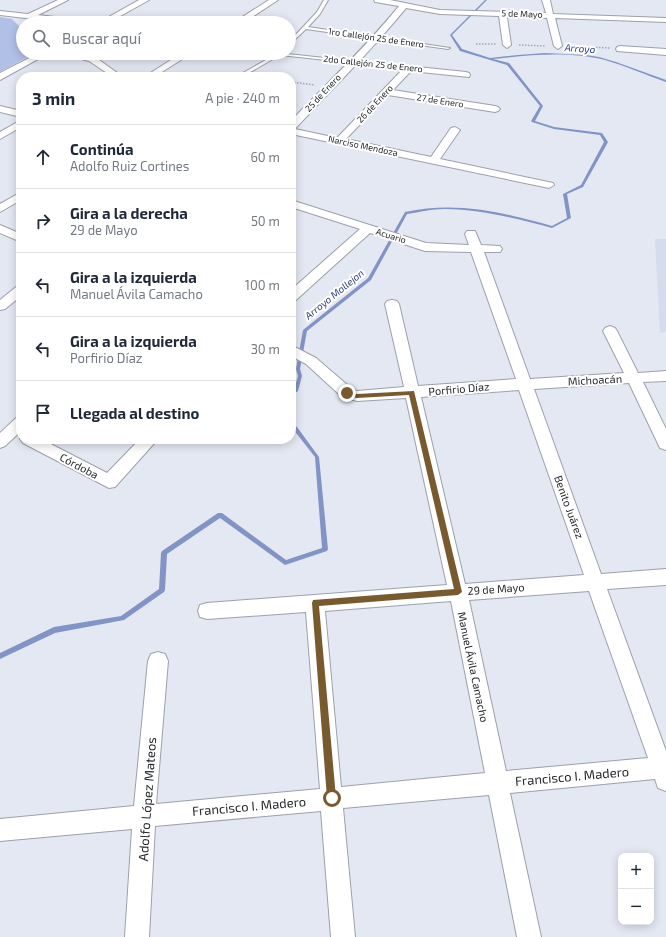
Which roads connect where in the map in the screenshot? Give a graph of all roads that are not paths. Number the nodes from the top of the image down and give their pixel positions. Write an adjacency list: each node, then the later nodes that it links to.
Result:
1 (64, 0): 11 (street)
2 (145, 0): 12 (street)
3 (274, 0): 13 (street)
4 (326, 0): 15 (lane)
5 (378, 0): 7 (street, 5 de Mayo)
6 (546, 0): 10 (street)
7 (404, 5): 9 (street, 5 de Mayo); 17 (street, 25 de Enero)
8 (0, 12): 11 (street)
9 (503, 14): 10 (street, 5 de Mayo); 18 (street)
10 (549, 15): 14 (street, 5 de Mayo); 19 (street)
11 (30, 16)
12 (115, 16)
13 (248, 16)
14 (666, 20)
15 (305, 28): 16 (lane); 17 (lane, 1ro Callejón 25 de Enero)
16 (296, 37)
17 (378, 37): 20 (lane, 1ro Callejón 25 de Enero); 28 (street, 25 de Enero)
18 (507, 45)
19 (558, 46)
20 (448, 48)
21 (620, 48): 22 (street)
22 (666, 52)
23 (296, 56): 28 (lane, 2do Callejón 25 de Enero)
24 (32, 60): 35 (street)
25 (94, 60): 31 (street)
26 (176, 60): 32 (street)
27 (269, 60): 33 (lane)
28 (353, 61): 29 (lane, 2do Callejón 25 de Enero); 40 (street, 25 de Enero)
29 (381, 65): 30 (street, 2do Callejón 25 de Enero)
30 (410, 68): 34 (street, 2do Callejón 25 de Enero); 36 (street, 26 de Enero)
31 (112, 72)
32 (156, 72)
33 (246, 72)
34 (466, 75)
35 (0, 77)
36 (385, 92): 38 (street, 27 de Enero); 45 (street, 26 de Enero)
37 (0, 109): 39 (street)
38 (495, 109)
39 (16, 113)
40 (296, 123)
41 (16, 126): 44 (street)
42 (455, 130): 46 (street)
43 (296, 132): 45 (street, Narciso Mendoza)
44 (0, 136)
45 (340, 140): 46 (street, Narciso Mendoza)
46 (434, 161): 47 (street, Narciso Mendoza)
47 (549, 185)
48 (16, 198): 50 (street)
49 (296, 205): 52 (street, Acuario)
50 (0, 209)
51 (0, 229): 53 (street)
52 (367, 229): 54 (street, Acuario); 56 (street)
53 (16, 236)
54 (474, 242): 55 (street, Acuario); 64 (street, Benito Juárez)
55 (496, 249)
56 (296, 293)
57 (16, 294): 59 (street)
58 (392, 304): 65 (street, Manuel Ávila Camacho)
59 (0, 306)
60 (610, 330): 63 (street)
61 (296, 353): 65 (street, Porfirio Díaz)
62 (666, 376): 63 (street, Michoacán)
63 (634, 378): 64 (street, Michoacán); 70 (street)
64 (524, 384): 65 (street, Porfirio Díaz); 72 (street, Benito Juárez)
65 (412, 393): 73 (street, Manuel Ávila Camacho)
66 (14, 428): 67 (street)
67 (0, 442)
68 (37, 444): 69 (street, Córdoba)
69 (145, 444)
70 (666, 444)
71 (666, 577): 72 (street, 29 de Mayo)
72 (595, 582): 73 (street, 29 de Mayo); 77 (street, Benito Juárez)
73 (458, 592): 74 (street, 29 de Mayo); 78 (street, Manuel Ávila Camacho)
74 (315, 603): 75 (street, 29 de Mayo); 79 (street)
75 (206, 611)
76 (158, 661): 80 (street, Adolfo López Mateos)
77 (664, 771): 78 (street, Francisco I. Madero)
78 (497, 783): 79 (street, Francisco I. Madero); 84 (street, Manuel Ávila Camacho)
79 (332, 798): 80 (street, Francisco I. Madero); 83 (street)
80 (144, 816): 81 (street, Francisco I. Madero); 82 (street, Adolfo López Mateos)
81 (0, 830)
82 (137, 937)
83 (343, 937)
84 (529, 937)

